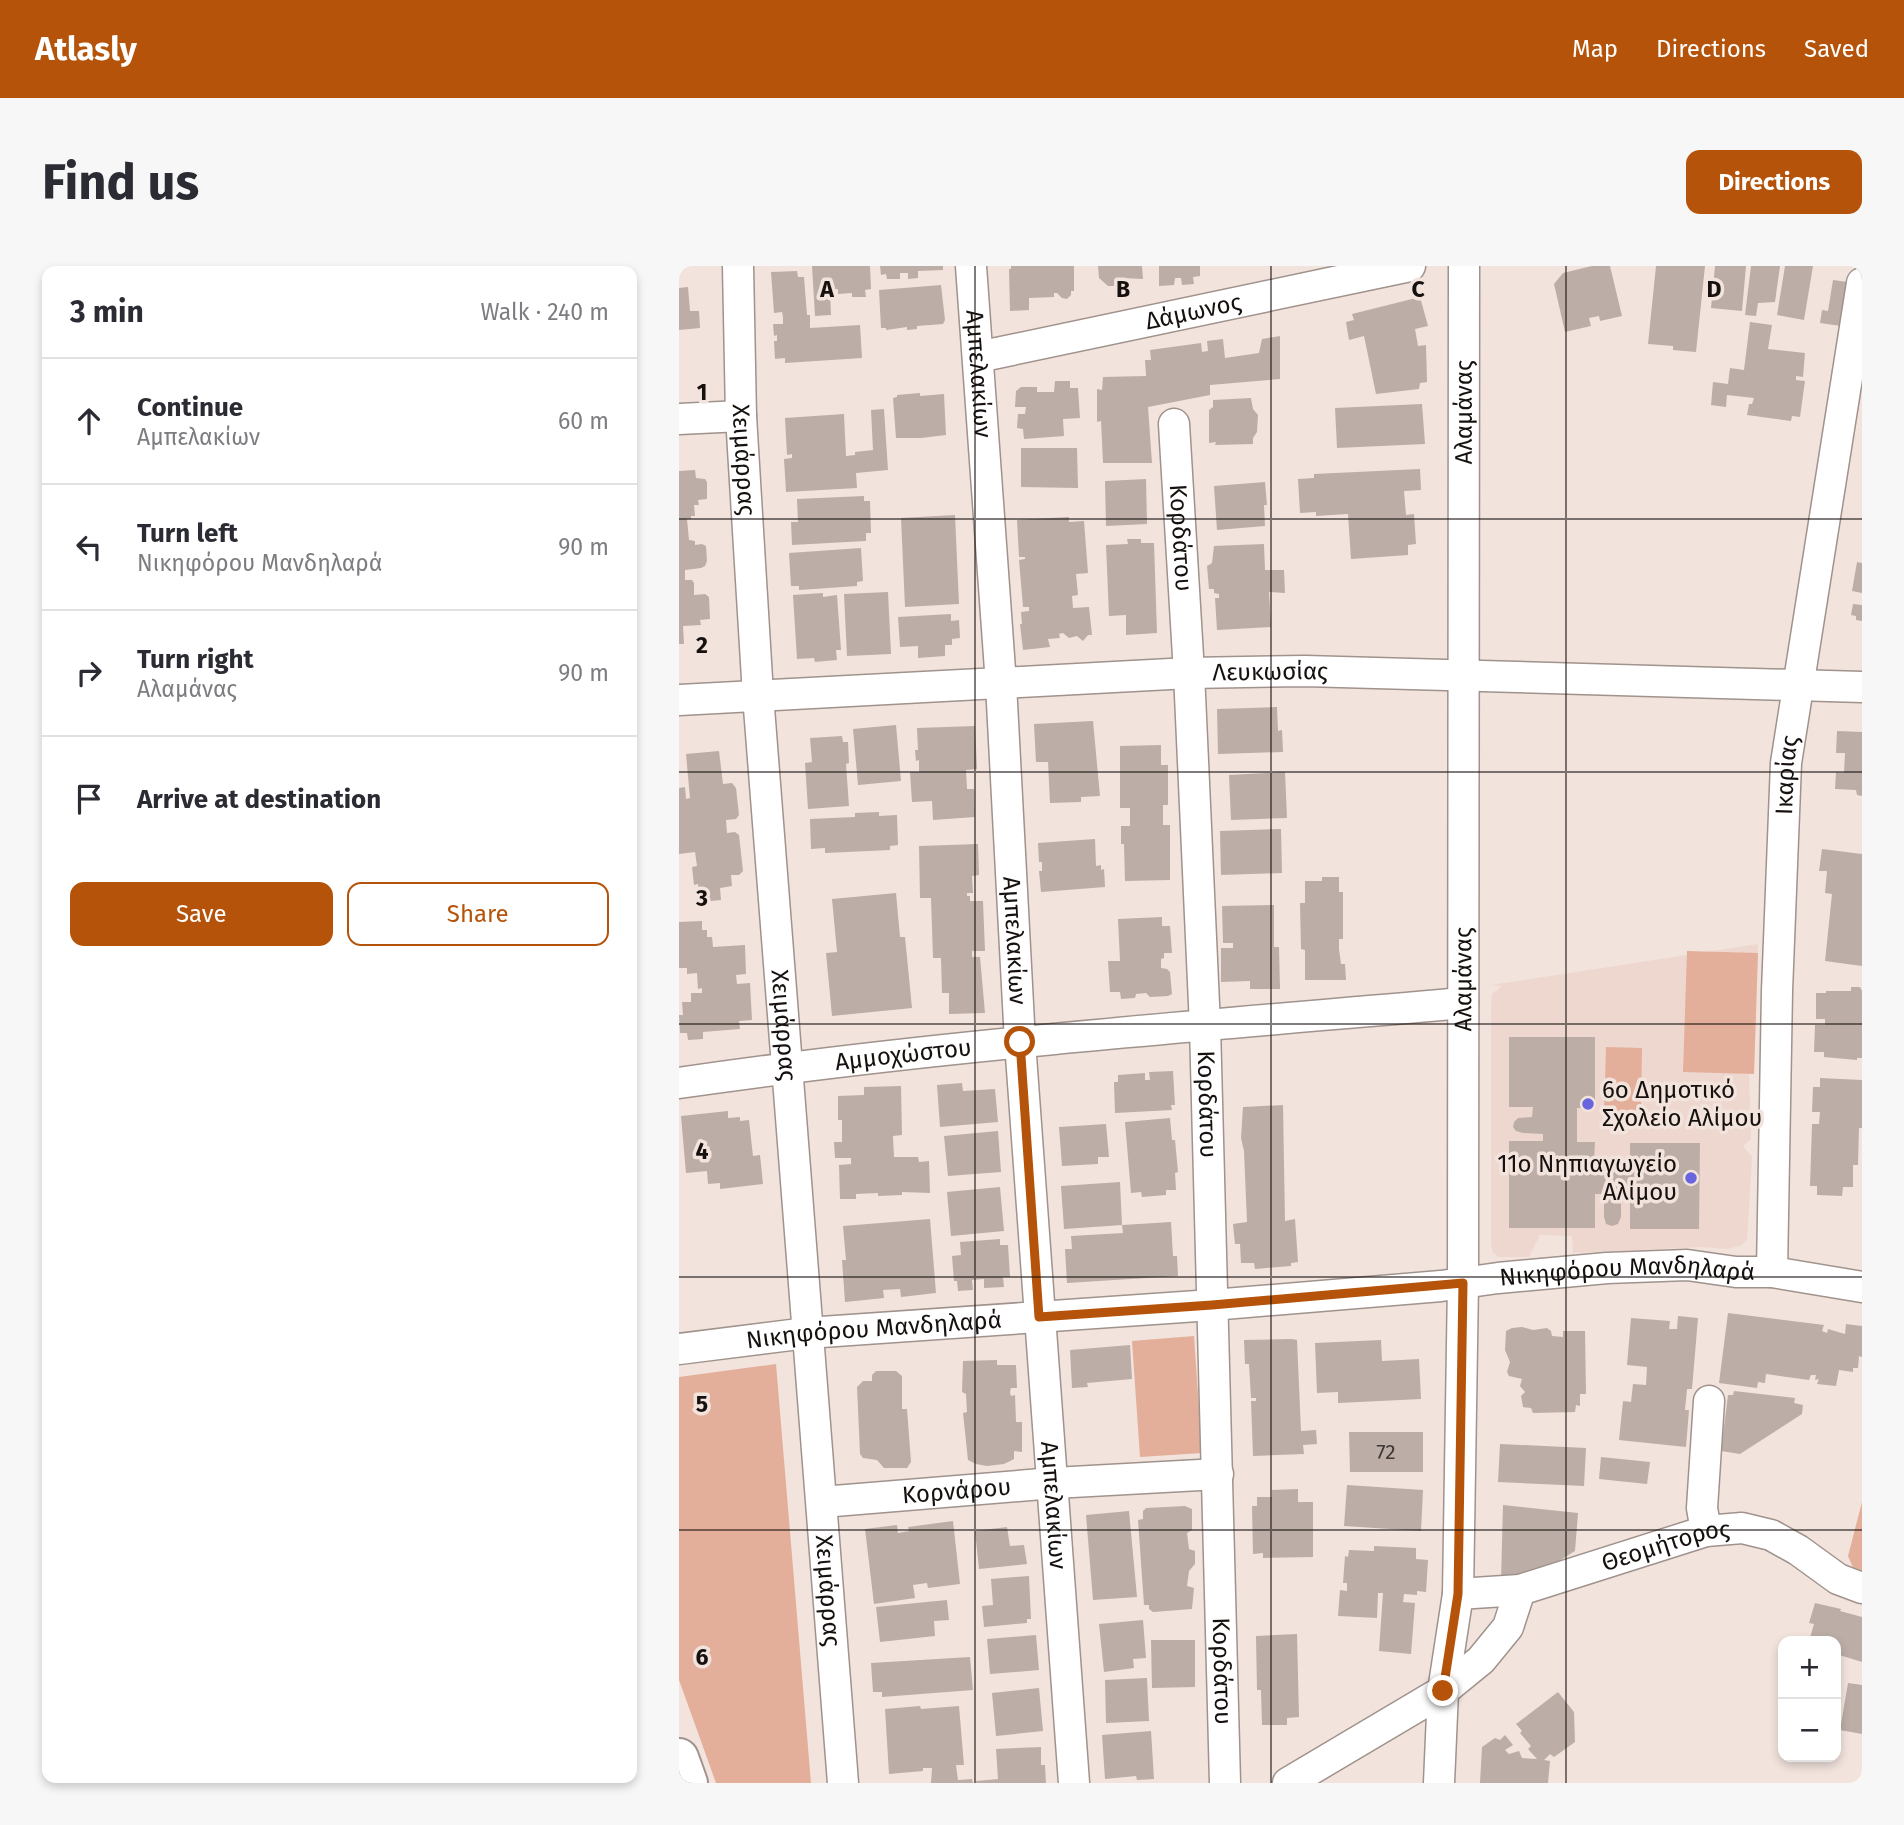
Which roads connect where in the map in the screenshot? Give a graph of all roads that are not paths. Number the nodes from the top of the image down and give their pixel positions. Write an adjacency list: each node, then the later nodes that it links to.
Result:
1 (738, 266): 7 (street, Χειμάρρας)
2 (971, 266): 6 (street, Αμπελακίων)
3 (1410, 266): 6 (street, Δάμωνος)
4 (1464, 266): 11 (street, Αλαμάνας)
5 (1862, 283): 13 (street, Ικαρίας)
6 (978, 357): 12 (street, Αμπελακίων)
7 (741, 416): 8 (street); 15 (street, Χειμάρρας)
8 (679, 419)
9 (1174, 424): 10 (street, Κορδάτου)
10 (1189, 673): 11 (street, Λευκωσίας); 12 (street, Λευκωσίας); 18 (street, Κορδάτου)
11 (1463, 674): 13 (street, Λευκωσίας); 17 (street, Αλαμάνας)
12 (1000, 684): 15 (street, Λευκωσίας); 19 (street, Αμπελακίων)
13 (1797, 686): 14 (street, Λευκωσίας); 22 (street, Ικαρίας)
14 (1862, 687)
15 (758, 695): 16 (street, Λευκωσίας); 20 (street, Χειμάρρας)
16 (679, 700)
17 (1463, 1003): 18 (street, Αμμοχώστου); 23 (street, Αλαμάνας)
18 (1205, 1026): 19 (street, Αμμοχώστου); 25 (street, Κορδάτου)
19 (1020, 1042): 20 (street, Αμμοχώστου); 26 (street, Αμπελακίων)
20 (788, 1067): 21 (street, Αμμοχώστου); 27 (street, Χειμάρρας)
21 (679, 1083)
22 (1772, 1272): 23 (street, Νικηφόρου Μανδηλαρά); 24 (street, Νικηφόρου Μανδηλαρά)
23 (1463, 1283): 25 (street, Νικηφόρου Μανδηλαρά); 36 (street, Αλαμάνας)
24 (1862, 1287)
25 (1212, 1305): 26 (street, Νικηφόρου Μανδηλαρά); 30 (street, Κορδάτου)
26 (1039, 1317): 27 (street, Νικηφόρου Μανδηλαρά); 31 (street, Αμπελακίων)
27 (807, 1333): 28 (street, Νικηφόρου Μανδηλαρά); 32 (street, Χειμάρρας)
28 (679, 1349)
29 (1709, 1401): 33 (street)
30 (1218, 1474): 31 (street, Κορνάρου); 42 (street, Κορδάτου)
31 (1054, 1483): 32 (street, Κορνάρου); 41 (street, Αμπελακίων)
32 (822, 1502): 40 (street, Χειμάρρας)
33 (1706, 1531): 34 (street, Θεομήτορος); 35 (street, Θεομήτορος)
34 (1862, 1588)
35 (1520, 1590): 36 (street, Θεομήτορος); 37 (street)
36 (1458, 1594): 37 (street, Αλαμάνας)
37 (1443, 1691): 43 (street); 44 (street, Αλαμάνας)
38 (679, 1758): 39 (main road)
39 (688, 1783)
40 (843, 1783)
41 (1074, 1783)
42 (1225, 1783)
43 (1288, 1783)
44 (1439, 1783)

